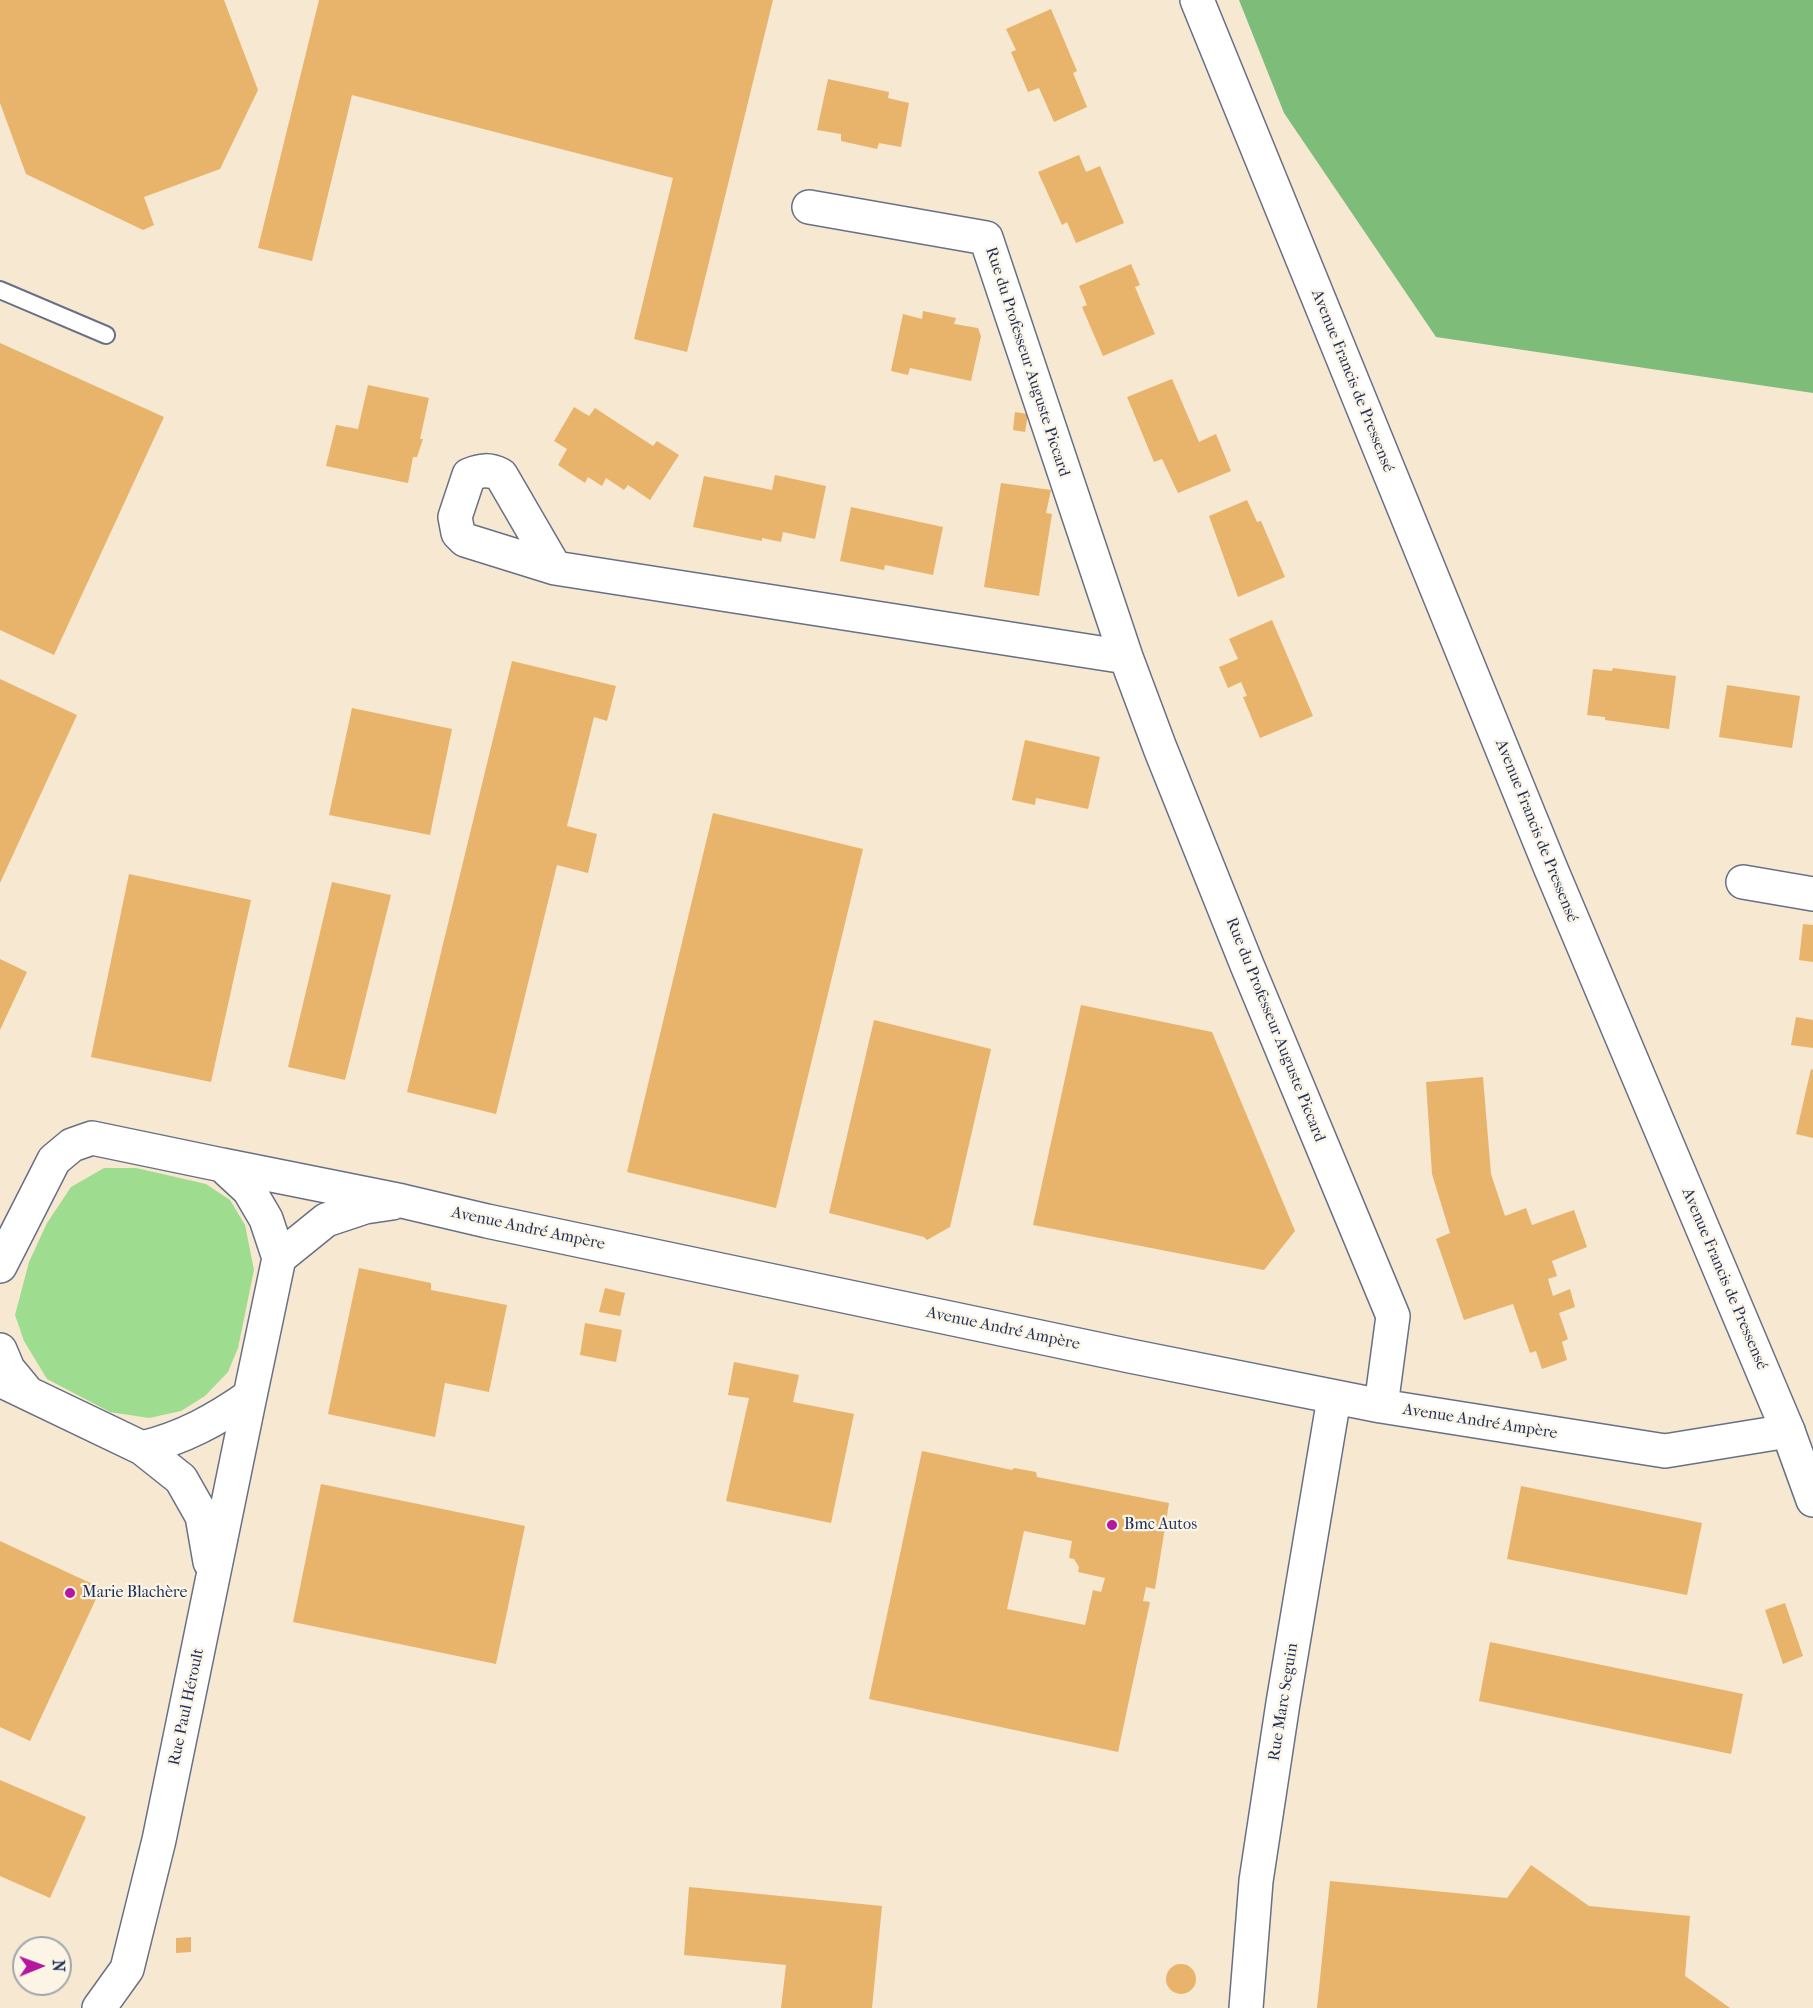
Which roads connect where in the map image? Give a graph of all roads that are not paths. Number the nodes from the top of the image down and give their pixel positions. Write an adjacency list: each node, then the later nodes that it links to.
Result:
1 (1180, 0): 3 (street, Avenue Francis de Pressensé)
2 (1197, 0): 3 (street, Avenue Francis de Pressensé)
3 (1261, 160): 20 (street, Avenue Francis de Pressensé)
4 (809, 207): 8 (street, Rue du Professeur Auguste Piccard)
5 (0, 290): 6 (lane)
6 (106, 335)
7 (555, 568): 8 (street)
8 (1126, 657): 19 (street, Rue du Professeur Auguste Piccard)
9 (1743, 882): 10 (street)
10 (1813, 894)
11 (222, 1165): 12 (street, Avenue André Ampère); 13 (street); 14 (street, Avenue André Ampère)
12 (402, 1201): 13 (street); 18 (street, Avenue André Ampère)
13 (279, 1257): 17 (street, Rue Paul Héroult)
14 (0, 1266)
15 (0, 1350): 16 (street)
16 (14, 1386): 21 (street)
17 (250, 1396): 21 (street); 23 (street, Rue Paul Héroult)
18 (1334, 1398): 19 (street, Avenue André Ampère); 25 (street, Rue Marc Seguin)
19 (1381, 1407): 20 (street, Avenue André Ampère)
20 (1788, 1431): 22 (street, Avenue Francis de Pressensé)
21 (142, 1448): 23 (street)
22 (1813, 1500)
23 (213, 1578): 24 (street, Rue Paul Héroult)
24 (99, 2008)
25 (1246, 2008)

